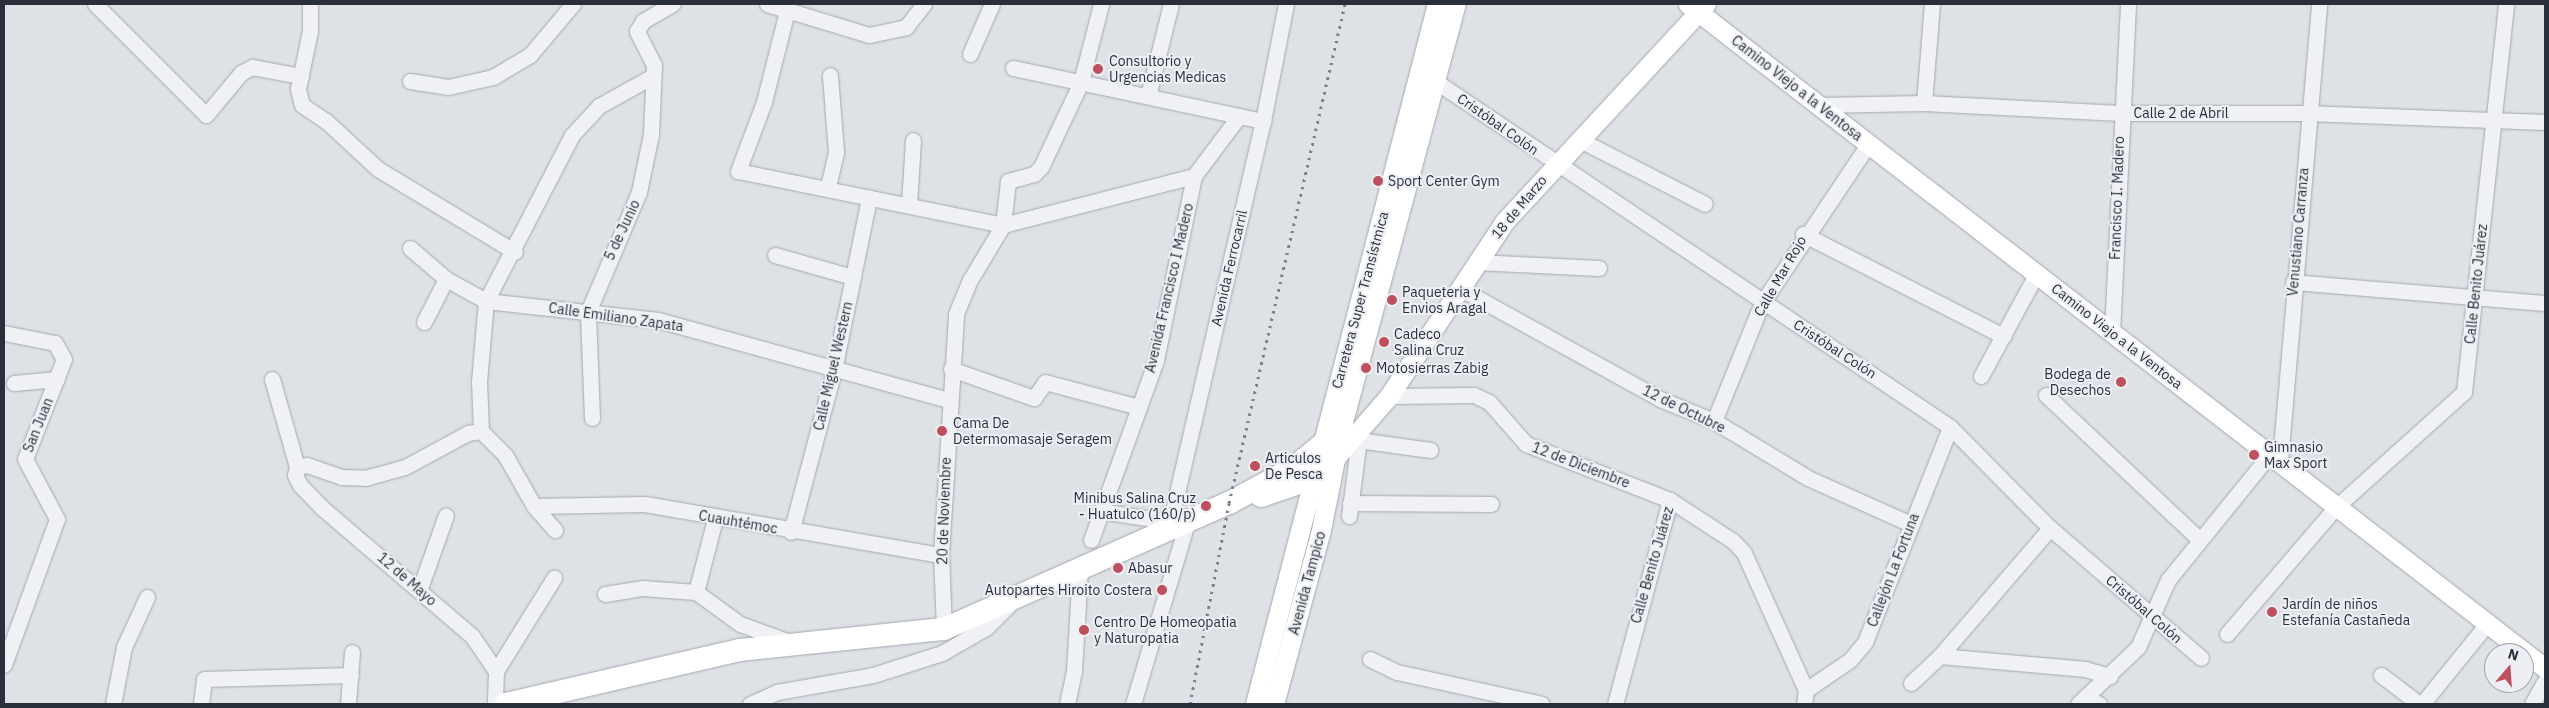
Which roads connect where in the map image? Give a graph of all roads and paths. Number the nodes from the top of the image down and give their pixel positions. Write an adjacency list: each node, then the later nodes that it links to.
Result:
1 (95, 4): 21 (street)
2 (310, 4): 21 (street)
3 (572, 4): 24 (street)
4 (672, 4): 22 (street, 5 de Junio)
5 (767, 4): 18 (street)
6 (924, 4): 18 (street)
7 (992, 4): 19 (street)
8 (1101, 4): 26 (street, 20 de Noviembre)
9 (1171, 4): 27 (street)
10 (1286, 4): 33 (street, Avenida Ferrocarril)
11 (1437, 4): 36 (main road, Carretera Super Transístmica)
12 (1456, 4): 25 (main road, Carretera Super Transístmica)
13 (1932, 4): 28 (street)
14 (2128, 4): 30 (street, Francisco I. Madero)
15 (2319, 4): 31 (street, Venustiano Carranza)
16 (2506, 4): 34 (street, Calle Benito Juárez)
17 (1697, 6): 29 (main road, Camino Viejo a la Ventosa); 38 (main road, 18 de Marzo)
18 (788, 7): 42 (street)
19 (970, 54)
20 (1012, 68): 26 (street)
21 (301, 76): 49 (street)
22 (653, 76): 49 (street); 62 (street, 5 de Junio)
23 (830, 76): 42 (street)
24 (410, 81)
25 (1435, 81): 36 (main road, Carretera Super Transístmica); 40 (street, Cristóbal Colón)
26 (1081, 82): 27 (street); 46 (street, 20 de Noviembre)
27 (1148, 96): 32 (street)
28 (1924, 103): 29 (street, Calle 2 de Abril); 30 (street, Calle 2 de Abril)
29 (1817, 106): 39 (main road, Camino Viejo a la Ventosa)
30 (2121, 113): 31 (street, Calle 2 de Abril); 64 (street, Francisco I. Madero)
31 (2308, 113): 34 (street, Calle 2 de Abril); 56 (street, Venustiano Carranza)
32 (1239, 116): 33 (street); 41 (street)
33 (1263, 121): 96 (street, Avenida Ferrocarril)
34 (2492, 122): 35 (street, Calle 2 de Abril); 58 (street, Calle Benito Juárez)
35 (2545, 122)
36 (1412, 134): 81 (main road, Carretera Super Transístmica); 83 (main road, Carretera Super Transístmica)
37 (913, 140): 45 (street)
38 (1580, 140): 40 (main road, 18 de Marzo); 44 (street)
39 (1868, 143): 47 (street, Calle Mar Rojo); 53 (main road, Camino Viejo a la Ventosa)
40 (1555, 164): 51 (main road, 18 de Marzo); 60 (street, Cristóbal Colón)
41 (1194, 176): 46 (street); 76 (street, Avenida Francisco I Madero)
42 (828, 186): 43 (street)
43 (870, 198): 45 (street); 54 (street, Calle Miguel Western)
44 (1706, 204)
45 (909, 206): 46 (street)
46 (1003, 225): 67 (street, 20 de Noviembre)
47 (1803, 234): 60 (street, Calle Mar Rojo); 66 (street)
48 (410, 248): 55 (street, Calle Emiliano Zapata)
49 (514, 252): 59 (street)
50 (775, 255): 54 (street)
51 (1476, 262): 52 (street); 57 (main road, 18 de Marzo)
52 (1599, 268)
53 (2037, 273): 64 (main road, Camino Viejo a la Ventosa); 66 (street)
54 (853, 277): 68 (street, Calle Miguel Western)
55 (446, 279): 59 (street, Calle Emiliano Zapata); 63 (street)
56 (2293, 282): 58 (street); 84 (street, Venustiano Carranza)
57 (1461, 289): 74 (main road, 18 de Marzo); 78 (street, 12 de Octubre)
58 (2474, 300): 61 (street); 91 (street, Calle Benito Juárez)
59 (486, 301): 62 (street, Calle Emiliano Zapata); 80 (street)
60 (1762, 302): 78 (street, Calle Mar Rojo); 79 (street, Cristóbal Colón)
61 (2545, 303)
62 (588, 312): 68 (street, Calle Emiliano Zapata); 77 (street, 5 de Junio)
63 (424, 322)
64 (2112, 332): 84 (main road, Camino Viejo a la Ventosa)
65 (4, 333): 70 (street, San Juan)
66 (2003, 336): 69 (street)
67 (951, 369): 75 (street, 20 de Noviembre); 76 (street)
68 (834, 370): 75 (street, Calle Emiliano Zapata); 99 (street, Calle Miguel Western)
69 (1981, 376)
70 (57, 379): 72 (street); 119 (street, San Juan)
71 (272, 379): 85 (street, 12 de Mayo)
72 (14, 383)
73 (2046, 394): 101 (street)
74 (1389, 396): 81 (main road, 18 de Marzo); 87 (street, 12 de Diciembre)
75 (949, 400): 102 (street, 20 de Noviembre)
76 (1138, 407): 92 (street, Avenida Francisco I Madero)
77 (592, 418)
78 (1714, 421): 95 (street, 12 de Octubre)
79 (1950, 426): 95 (street, Callejón La Fortuna); 97 (street, Cristóbal Colón)
80 (481, 431): 85 (street); 90 (street)
81 (1353, 434): 82 (street); 83 (highway); 89 (street)
82 (1430, 450)
83 (1328, 452): 86 (highway); 88 (highway); 139 (main road, Avenida Tampico)
84 (2275, 457): 91 (main road, Camino Viejo a la Ventosa); 101 (street)
85 (297, 468): 105 (street, 12 de Mayo)
86 (1311, 479): 88 (highway); 138 (main road, Avenida Tampico)
87 (1670, 500): 127 (street, Calle Benito Juárez); 141 (street, Calle Benito Juárez)
88 (1229, 503): 96 (highway)
89 (1491, 504)
90 (534, 506): 94 (street, Cuauhtémoc); 98 (street)
91 (2335, 508): 111 (main road, Camino Viejo a la Ventosa); 113 (street, Calle Benito Juárez)
92 (1101, 511): 96 (street); 100 (street, Avenida Francisco I Madero)
93 (446, 515): 105 (street)
94 (715, 519): 99 (street, Cuauhtémoc); 106 (street)
95 (1911, 524): 127 (street, Callejón La Fortuna)
96 (1175, 526): 103 (highway); 137 (street, Avenida Ferrocarril)
97 (2050, 528): 110 (street, Cristóbal Colón); 116 (street)
98 (555, 530)
99 (791, 532): 102 (street, Cuauhtémoc)
100 (1091, 540)
101 (2199, 540): 110 (street)
102 (941, 555): 112 (street, 20 de Noviembre)
103 (1080, 571): 109 (highway); 136 (street)
104 (554, 578): 121 (street)
105 (420, 588): 121 (street, 12 de Mayo)
106 (696, 592): 107 (street); 114 (street)
107 (606, 594)
108 (147, 596): 130 (street)
109 (1013, 601): 112 (highway); 135 (street)
110 (2150, 615): 117 (street, Cristóbal Colón); 124 (street)
111 (2487, 624): 120 (main road, Camino Viejo a la Ventosa); 143 (street)
112 (944, 629): 114 (highway)
113 (2227, 634)
114 (798, 644): 129 (highway)
115 (352, 652): 122 (street)
116 (1940, 656): 124 (street); 126 (street)
117 (2201, 658)
118 (1370, 659): 140 (street)
119 (4, 665)
120 (2545, 668)
121 (496, 671): 133 (street)
122 (351, 675): 131 (street); 132 (street)
123 (2381, 675): 143 (street)
124 (2110, 676): 128 (street)
125 (2545, 680): 144 (street)
126 (1911, 683)
127 (1805, 697)
128 (2081, 700): 142 (street)
129 (533, 701): 134 (highway)
130 (113, 704)
131 (201, 704)
132 (348, 704)
133 (496, 704)
134 (506, 704)
135 (750, 704)
136 (1067, 704)
137 (1133, 704)
138 (1255, 704)
139 (1274, 704)
140 (1542, 704)
141 (1615, 704)
142 (2100, 704)
143 (2420, 704)
144 (2532, 704)

